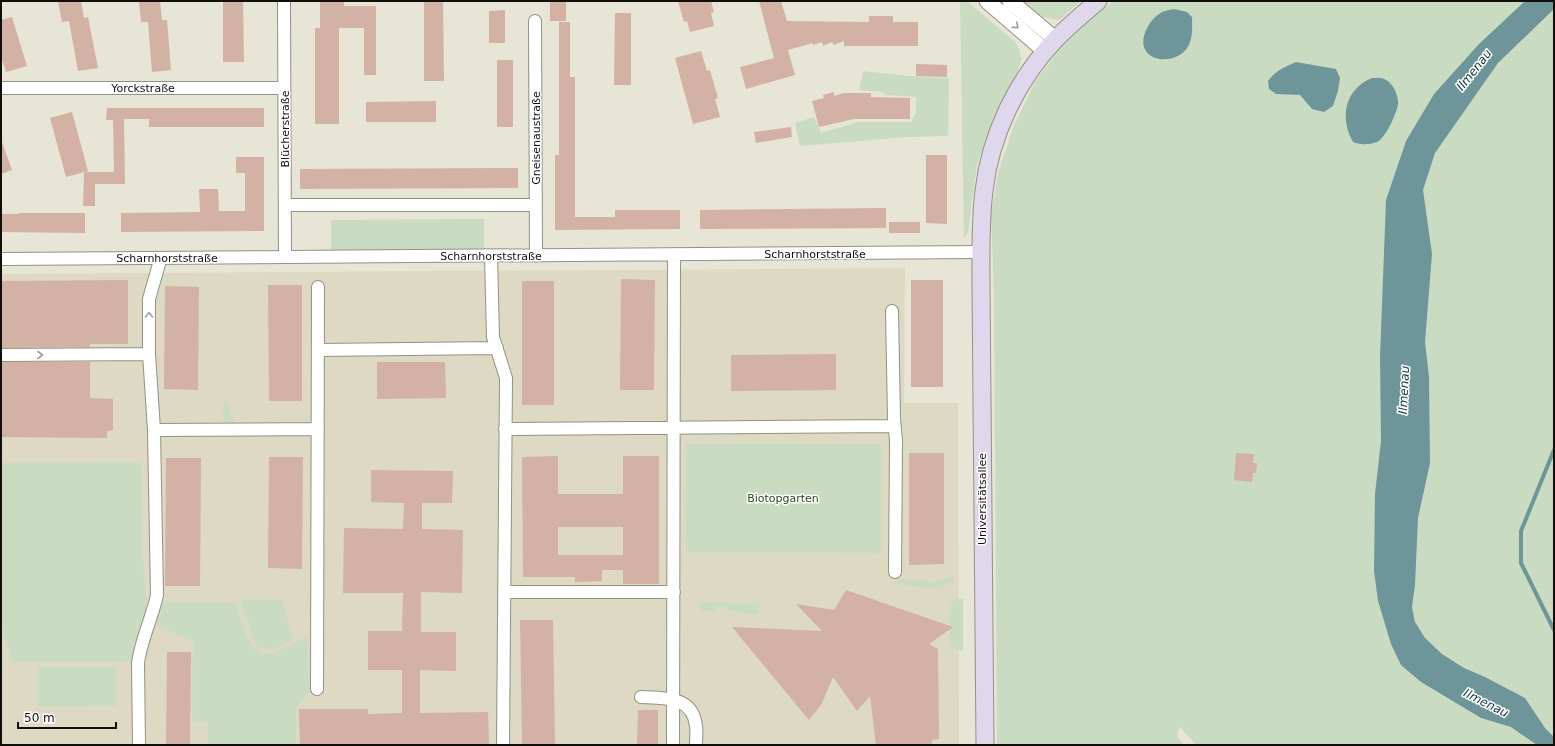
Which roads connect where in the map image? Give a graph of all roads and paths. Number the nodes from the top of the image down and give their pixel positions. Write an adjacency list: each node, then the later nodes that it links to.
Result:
1 (284, 1): 8 (street, Blücherstraße)
2 (987, 1): 6 (street, one-way to 6)
3 (1010, 1): 6 (street)
4 (1098, 1): 6 (main road, Universitätsallee)
5 (535, 21): 10 (street, Gneisenaustraße)
6 (1050, 45): 11 (main road, Universitätsallee)
7 (1, 88): 8 (street, Yorckstraße)
8 (284, 88): 9 (street, Blücherstraße)
9 (285, 205): 10 (street); 15 (street, Blücherstraße)
10 (536, 205): 14 (street, Gneisenaustraße)
11 (981, 252): 12 (street, Scharnhorststraße); 39 (main road, Universitätsallee)
12 (674, 254): 14 (street, Scharnhorststraße); 25 (street)
13 (491, 256): 14 (street, Scharnhorststraße); 15 (street, Scharnhorststraße); 20 (street)
14 (536, 256)
15 (285, 257): 16 (street, Scharnhorststraße)
16 (159, 258): 17 (street, Scharnhorststraße); 22 (street, one-way to 16)
17 (1, 259)
18 (318, 287): 21 (street)
19 (892, 311): 24 (street)
20 (497, 348): 21 (street); 27 (street)
21 (318, 350): 26 (street)
22 (149, 354): 23 (street, one-way to 22); 28 (street)
23 (1, 355)
24 (894, 426): 25 (street); 29 (street)
25 (674, 428): 27 (street); 31 (street)
26 (318, 429): 28 (street); 32 (street)
27 (506, 429): 30 (street)
28 (154, 430): 35 (street)
29 (895, 572)
30 (504, 592): 31 (street); 36 (street)
31 (674, 592): 34 (street)
32 (317, 689)
33 (641, 697): 34 (street)
34 (673, 699): 37 (street); 38 (street)
35 (139, 745)
36 (503, 745)
37 (673, 745)
38 (696, 745)
39 (985, 745)

